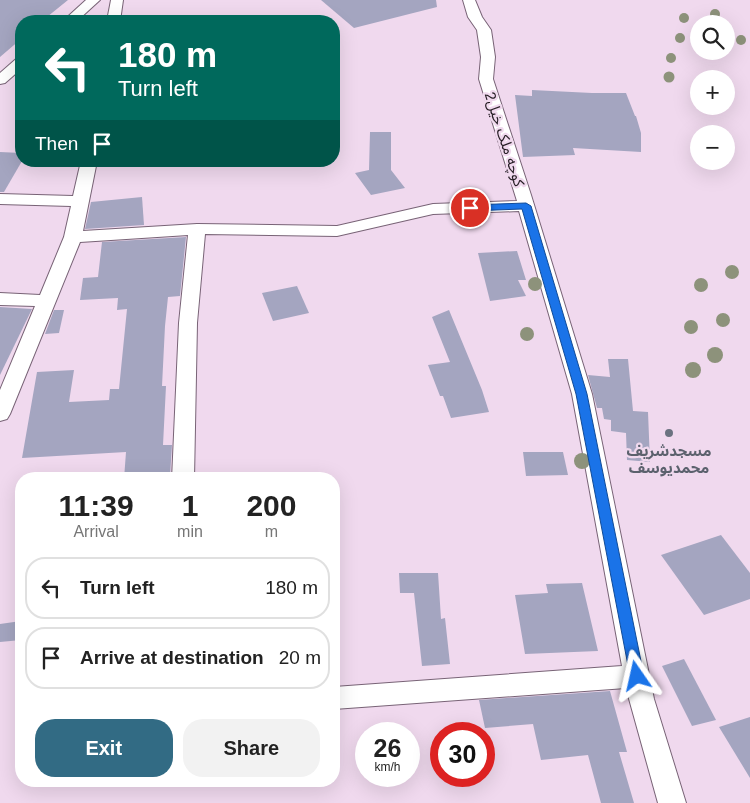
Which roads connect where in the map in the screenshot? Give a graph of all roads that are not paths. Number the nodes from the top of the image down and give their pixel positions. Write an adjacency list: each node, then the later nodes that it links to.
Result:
1 (94, 0): 4 (street)
2 (118, 0): 5 (street)
3 (468, 0): 11 (street, کوچه ملک خیل2)
4 (77, 15)
5 (115, 15)
6 (15, 67): 7 (street)
7 (0, 80)
8 (88, 167): 10 (street)
9 (0, 199): 10 (street)
10 (81, 201): 13 (street)
11 (526, 206): 12 (street); 18 (street, کوچه ملک خیل2)
12 (197, 229): 13 (street); 17 (street)
13 (73, 237): 15 (street)
14 (0, 299): 15 (street)
15 (45, 301): 16 (street)
16 (0, 414)
17 (184, 472)
18 (637, 676): 19 (street); 20 (street, کوچه ملک خیل2)
19 (340, 698)
20 (672, 803)

